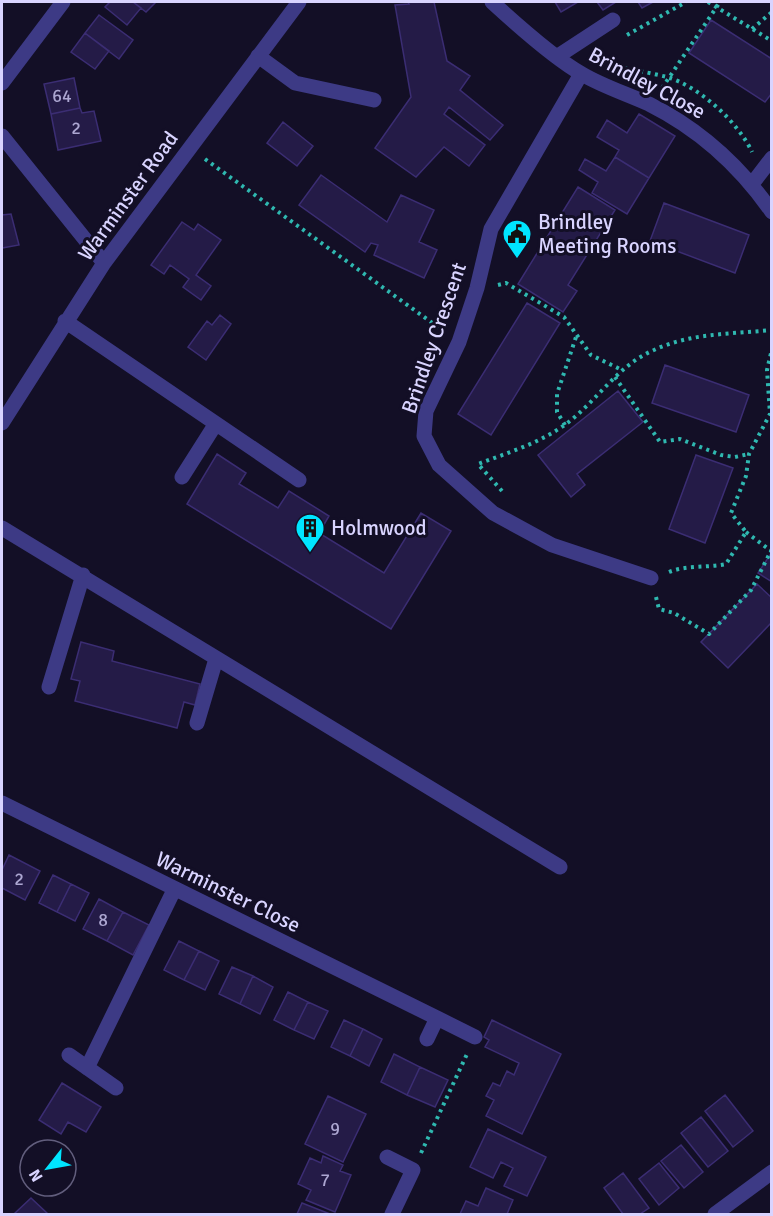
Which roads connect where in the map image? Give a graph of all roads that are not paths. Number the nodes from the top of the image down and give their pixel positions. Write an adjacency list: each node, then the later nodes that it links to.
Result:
1 (63, 2): 8 (street)
2 (299, 2): 5 (street, Warminster Road)
3 (492, 2): 6 (street, Brindley Close)
4 (613, 20): 6 (street)
5 (258, 56): 9 (street); 14 (street, Warminster Road)
6 (558, 56): 7 (street, Brindley Close)
7 (581, 74): 12 (street, Brindley Close); 22 (street, Brindley Crescent)
8 (2, 83)
9 (374, 100)
10 (2, 136): 14 (street)
11 (771, 158): 12 (street)
12 (752, 183): 13 (street, Brindley Close)
13 (771, 212)
14 (104, 263): 15 (street, Warminster Road)
15 (65, 321): 16 (street, Warminster Road); 17 (street)
16 (2, 423)
17 (215, 425): 18 (street); 19 (street)
18 (182, 477)
19 (299, 480)
20 (2, 528): 21 (street)
21 (83, 575): 23 (street); 24 (street)
22 (651, 578)
23 (216, 659): 25 (street); 27 (street)
24 (49, 687)
25 (197, 723)
26 (2, 803): 28 (street, Warminster Close)
27 (560, 867)
28 (174, 890): 29 (street, Warminster Close); 33 (street)
29 (436, 1018): 30 (street, Warminster Close); 31 (street)
30 (475, 1037)
31 (427, 1040)
32 (69, 1055): 33 (street)
33 (87, 1068): 34 (street)
34 (116, 1088)
35 (387, 1157): 37 (street)
36 (771, 1172): 38 (street)
37 (392, 1215)
38 (715, 1215)

